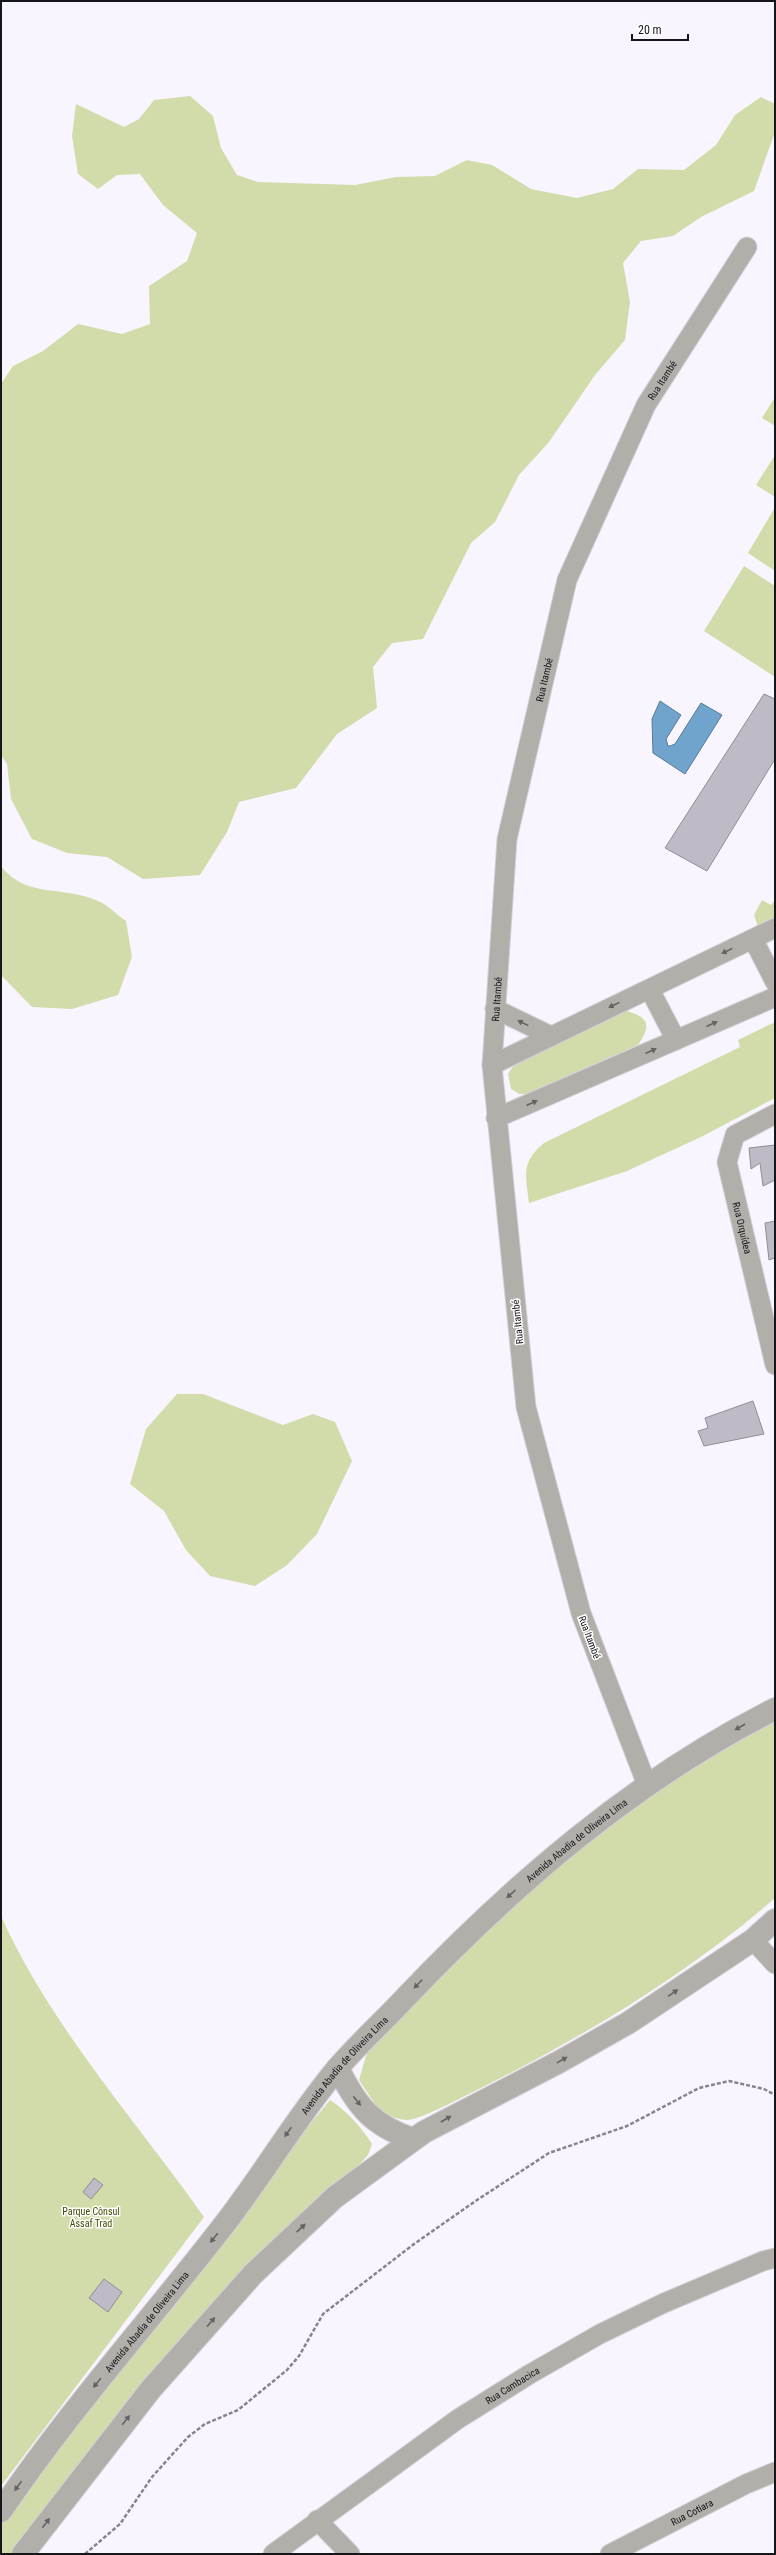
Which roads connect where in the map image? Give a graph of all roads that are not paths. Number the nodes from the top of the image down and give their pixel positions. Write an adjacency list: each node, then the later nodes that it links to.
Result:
1 (747, 246): 7 (street, Rua Itambé)
2 (775, 928): 3 (street)
3 (753, 939): 4 (street); 5 (street, one-way to 5)
4 (775, 982)
5 (650, 990): 8 (street, one-way to 8); 9 (street)
6 (775, 997): 9 (street, one-way to 6)
7 (495, 1009): 8 (street, one-way to 7); 10 (street, Rua Itambé)
8 (551, 1036): 10 (street)
9 (676, 1040): 12 (street, one-way to 9)
10 (492, 1065): 12 (street, Rua Itambé)
11 (775, 1114): 13 (street, Rua Orquídea)
12 (496, 1118): 15 (street, Rua Itambé)
13 (775, 1365)
14 (775, 1709): 15 (street, Avenida Abadia de Oliveira Lima, one-way to 15)
15 (647, 1785): 19 (street, Avenida Abadia de Oliveira Lima, one-way to 19)
16 (775, 1920): 17 (street)
17 (753, 1940): 18 (street); 20 (street, one-way to 17)
18 (775, 1964)
19 (338, 2068): 20 (street, one-way to 20); 23 (street, Avenida Abadia de Oliveira Lima, one-way to 23)
20 (413, 2139): 25 (street, one-way to 20)
21 (775, 2258): 24 (street, Rua Cambacica)
22 (775, 2472): 28 (street, Rua Cotiara)
23 (1, 2511)
24 (317, 2520): 26 (street, Rua Cambacica); 27 (street)
25 (23, 2554)
26 (273, 2554)
27 (350, 2554)
28 (610, 2554)

